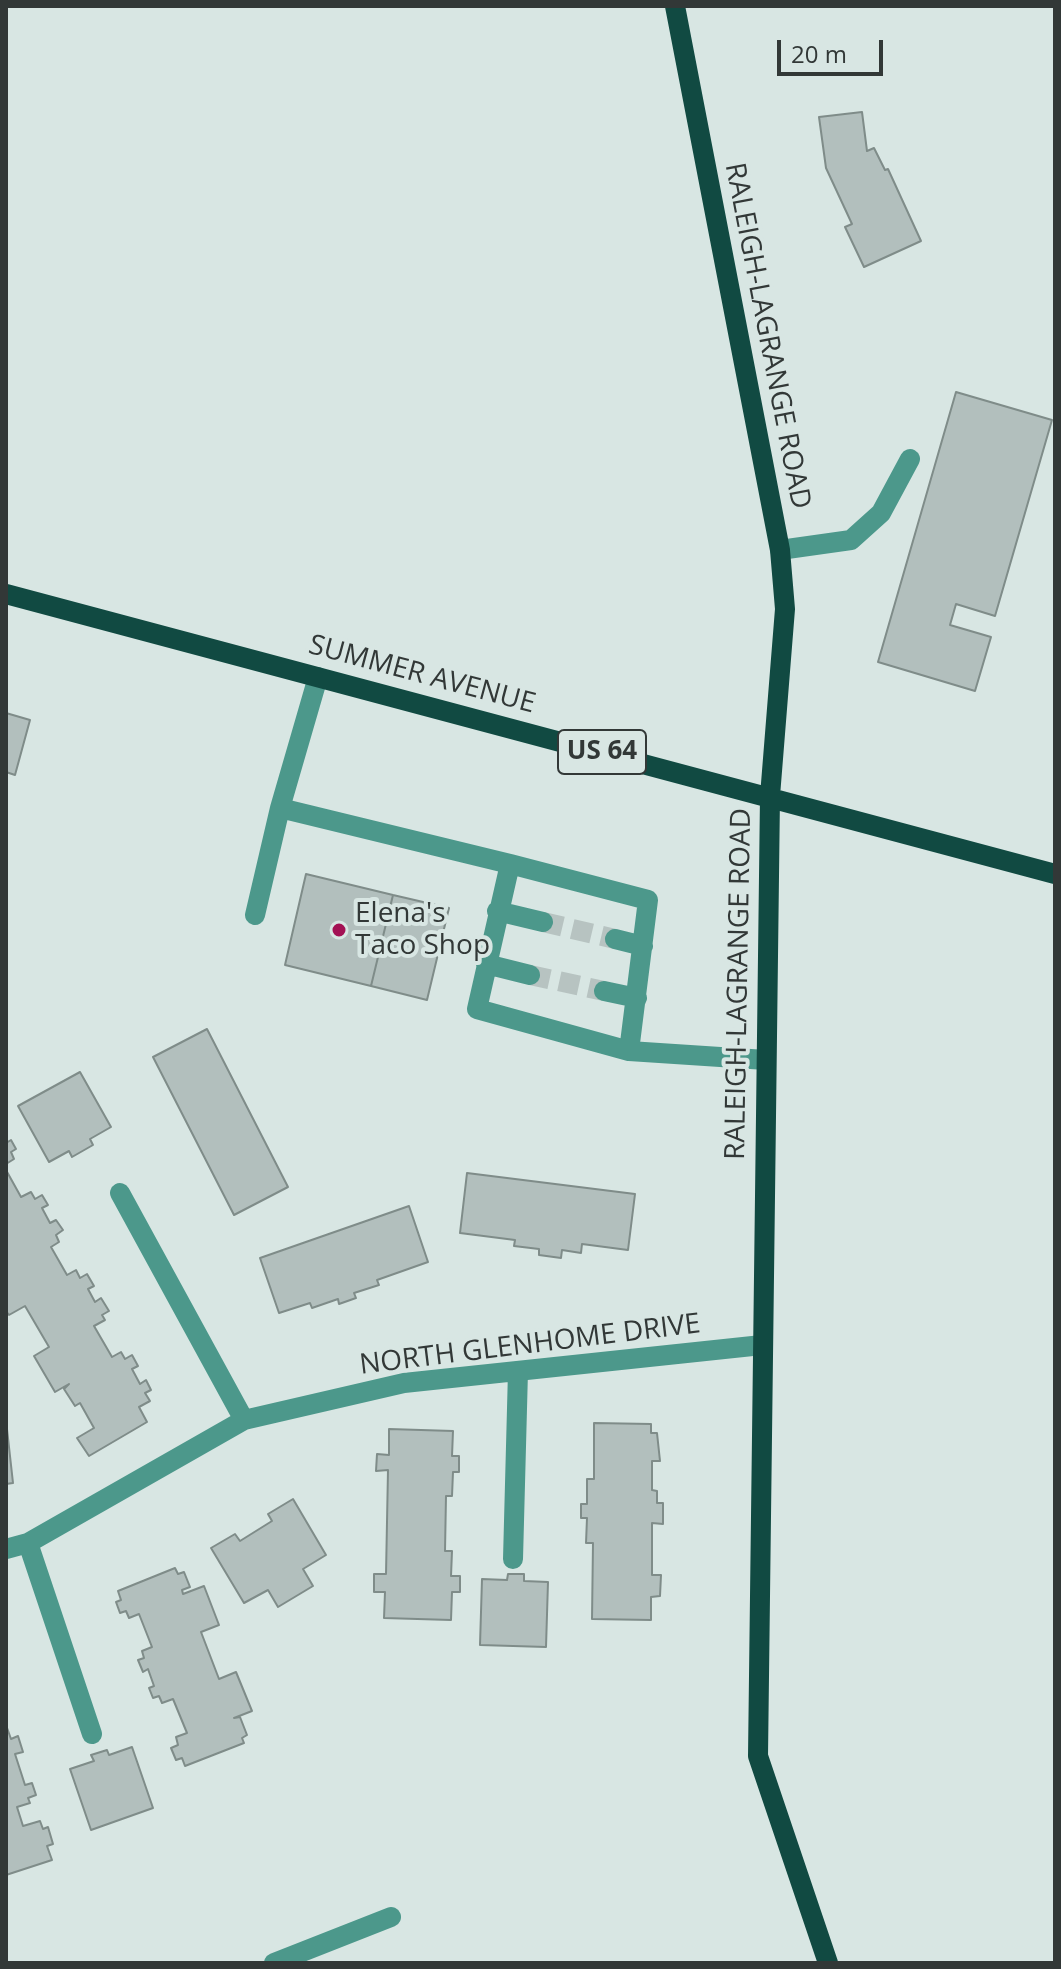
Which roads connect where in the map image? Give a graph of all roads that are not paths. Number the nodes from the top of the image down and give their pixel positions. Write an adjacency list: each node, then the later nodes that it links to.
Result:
1 (675, 6): 3 (main road, RALEIGH-LAGRANGE ROAD)
2 (910, 459): 3 (street)
3 (780, 550): 6 (main road, RALEIGH-LAGRANGE ROAD)
4 (6, 594): 5 (main road, SUMMER AVENUE / US 64)
5 (318, 677): 6 (main road, SUMMER AVENUE / US 64); 7 (street)
6 (770, 796): 9 (main road, SUMMER AVENUE / US 64); 20 (main road, RALEIGH-LAGRANGE ROAD)
7 (280, 808): 8 (street); 11 (street)
8 (510, 864): 10 (street); 14 (street)
9 (1055, 874)
10 (497, 911): 12 (street); 15 (street)
11 (255, 915)
12 (543, 922)
13 (615, 939): 14 (street)
14 (643, 946): 18 (street)
15 (486, 964): 16 (street); 19 (street)
16 (530, 975)
17 (604, 991): 18 (street)
18 (637, 998): 19 (street)
19 (629, 1051): 20 (street)
20 (766, 1060): 22 (main road, RALEIGH-LAGRANGE ROAD)
21 (120, 1193): 24 (street)
22 (762, 1345): 23 (street, NORTH GLENHOME DRIVE); 31 (main road, RALEIGH-LAGRANGE ROAD)
23 (518, 1371): 24 (street, NORTH GLENHOME DRIVE); 27 (street)
24 (244, 1420): 25 (street, NORTH GLENHOME DRIVE)
25 (28, 1543): 26 (street, NORTH GLENHOME DRIVE); 28 (street)
26 (6, 1549)
27 (513, 1559)
28 (92, 1734)
29 (391, 1917): 30 (street)
30 (274, 1963)
31 (828, 1963)

